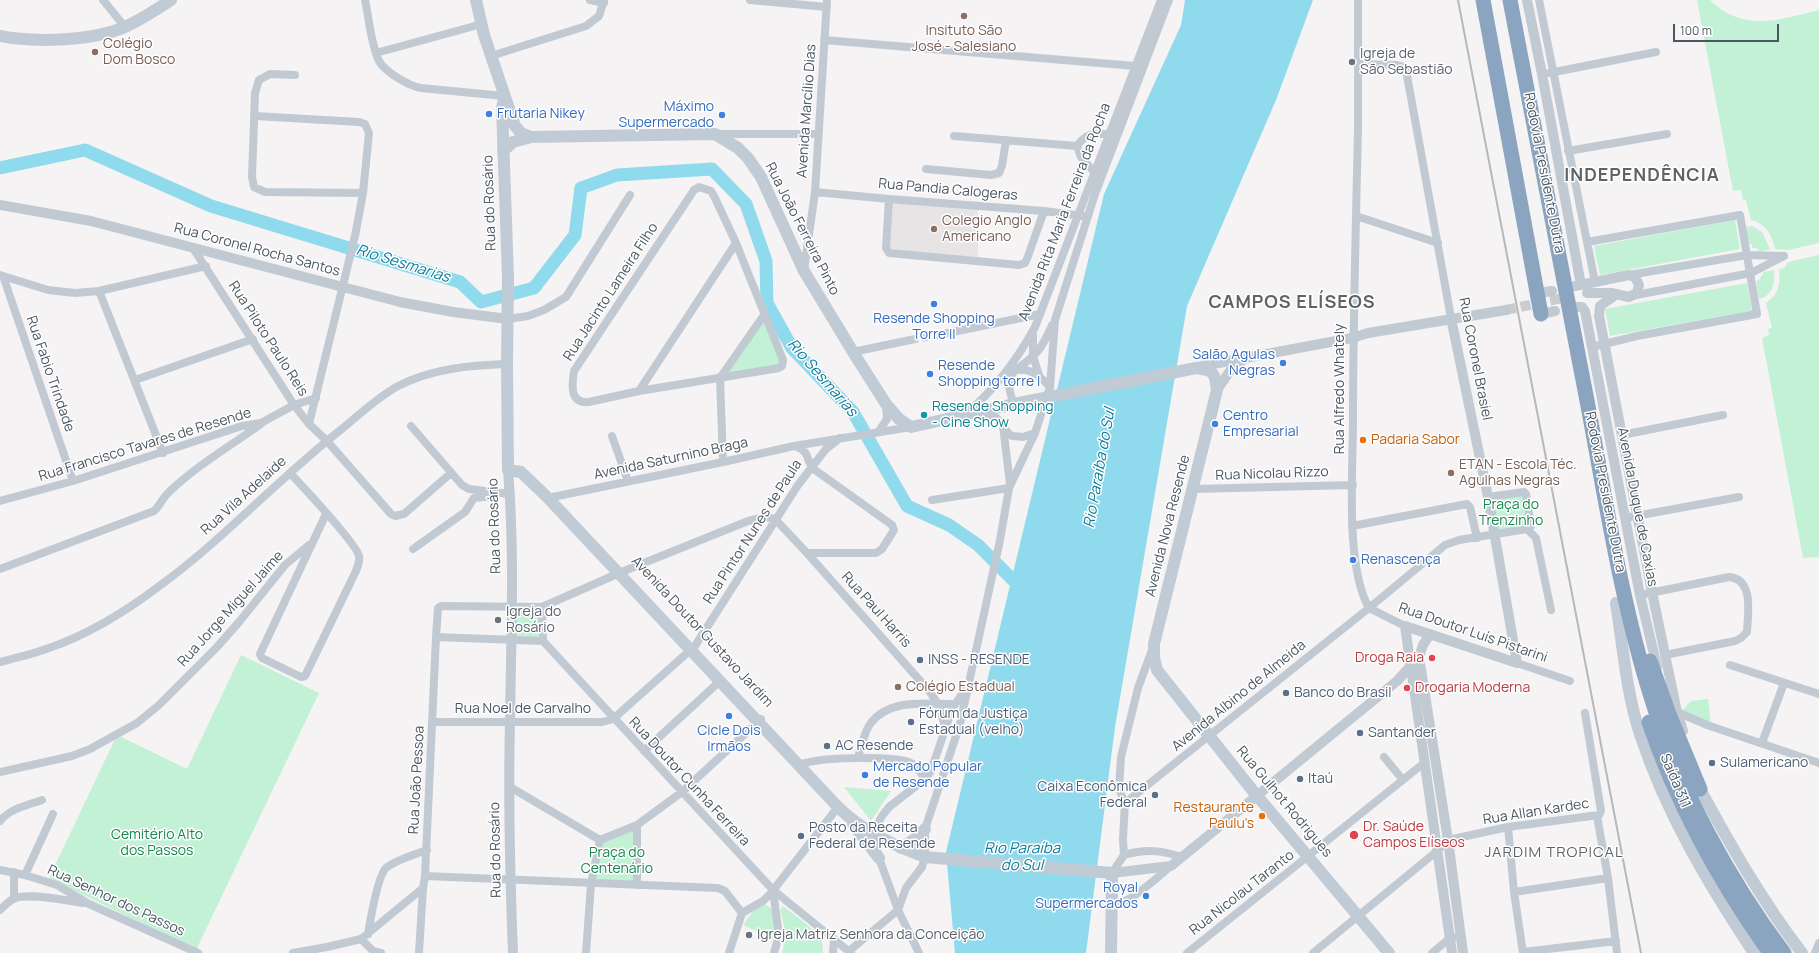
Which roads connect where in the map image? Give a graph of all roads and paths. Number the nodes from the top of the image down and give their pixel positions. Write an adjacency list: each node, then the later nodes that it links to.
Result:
1 (103, 0): 19 (street)
2 (158, 0): 19 (main road)
3 (171, 0): 19 (main road)
4 (365, 0): 26 (street)
5 (466, 0): 20 (main road)
6 (476, 0): 20 (main road)
7 (590, 0): 17 (street)
8 (750, 0): 18 (street)
9 (1161, 0): 29 (street, Avenida Rita Maria Ferreira da Rocha)
10 (1169, 0): 57 (street, Avenida Rita Maria Ferreira da Rocha)
11 (1358, 0): 28 (street, Rua Alfredo Whately)
12 (1483, 0): 33 (highway)
13 (1501, 0): 152 (highway, Rodovia Presidente Dutra)
14 (1510, 0): 152 (highway, Rodovia Presidente Dutra)
15 (1527, 0): 31 (street)
16 (1539, 0): 30 (street)
17 (604, 1): 27 (street)
18 (827, 3): 24 (street, Avenida Marcílio Dias)
19 (124, 24): 23 (main road)
20 (481, 28): 26 (street); 27 (main road)
21 (0, 30): 23 (main road)
22 (0, 36): 23 (main road)
23 (36, 38)
24 (824, 40): 29 (street); 38 (street, Avenida Marcílio Dias)
25 (1656, 52): 30 (street)
26 (376, 53): 35 (street)
27 (491, 56): 35 (main road)
28 (1358, 64): 56 (street, Rua Alfredo Whately); 60 (street, Rua Coronel Brasiel)
29 (1135, 66): 39 (street, Avenida Rita Maria Ferreira da Rocha)
30 (1553, 72): 31 (street); 46 (street)
31 (1542, 74): 70 (street)
32 (295, 75): 36 (street)
33 (1498, 77): 34 (street); 76 (highway)
34 (1492, 96)
35 (504, 98): 42 (main road); 45 (main road, Rua do Rosário)
36 (255, 116): 50 (street); 50 (street)
37 (715, 134): 38 (street); 42 (main road); 64 (main road, Rua João Ferreira Pinto)
38 (818, 134): 49 (street, Avenida Marcílio Dias)
39 (1109, 134): 44 (street); 48 (street, Avenida Rita Maria Ferreira da Rocha)
40 (1667, 134): 46 (street)
41 (954, 136): 43 (street)
42 (531, 137): 45 (main road)
43 (1006, 140): 44 (street); 47 (street)
44 (1077, 146): 48 (street)
45 (503, 151): 79 (main road, Rua do Rosário)
46 (1568, 151): 58 (street)
47 (926, 169)
48 (1094, 172): 55 (street, Avenida Rita Maria Ferreira da Rocha)
49 (815, 192): 52 (street, Rua Pandia Calogeras); 64 (street, Avenida Marcílio Dias)
50 (363, 193): 69 (street)
51 (630, 195): 79 (street)
52 (889, 199): 54 (street, Rua Pandia Calogeras); 54 (street)
53 (0, 205): 61 (street, Rua Coronel Rocha Santos)
54 (1044, 211): 55 (street, Rua Pandia Calogeras)
55 (1078, 215): 57 (street, Rua Pandia Calogeras); 77 (street, Avenida Rita Maria Ferreira da Rocha)
56 (1356, 216): 60 (street); 84 (street, Rua Alfredo Whately)
57 (1087, 218): 81 (street, Avenida Rita Maria Ferreira da Rocha)
58 (1587, 242): 62 (street); 68 (street)
59 (736, 243): 78 (street); 100 (street); 100 (street, Rua Jacinto Lameira Filho)
60 (1438, 243): 80 (street, Rua Coronel Brasiel)
61 (193, 248): 63 (street, Rua Piloto Paulo Reis); 69 (street, Rua Coronel Rocha Santos)
62 (1747, 255): 65 (street); 65 (street); 67 (street)
63 (206, 266): 71 (street); 85 (street, Rua Piloto Paulo Reis)
64 (804, 271): 89 (main road, Rua João Ferreira Pinto)
65 (1751, 272): 73 (street); 87 (street)
66 (1, 275): 71 (street); 126 (street, Rua Fabio Trindade)
67 (1625, 276): 68 (street); 70 (street); 73 (street)
68 (1595, 282): 70 (street)
69 (343, 287): 79 (street, Rua Coronel Rocha Santos); 101 (street)
70 (1579, 290): 72 (street)
71 (99, 291): 97 (street)
72 (1617, 294): 73 (street); 87 (street, Avenida Duque de Caxias)
73 (1629, 297)
74 (1578, 307): 88 (street, Avenida Duque de Caxias)
75 (1506, 310): 80 (street)
76 (1548, 312)
77 (1040, 314): 82 (street, Avenida Rita Maria Ferreira da Rocha); 83 (street)
78 (764, 315): 96 (street); 96 (street, Rua Jacinto Lameira Filho)
79 (508, 316): 92 (main road, Rua do Rosário)
80 (1451, 318): 84 (street); 133 (street, Rua Coronel Brasiel)
81 (1055, 320): 90 (street); 98 (street, Avenida Rita Maria Ferreira da Rocha)
82 (1035, 327): 90 (street); 105 (street, Avenida Rita Maria Ferreira da Rocha)
83 (948, 333)
84 (1352, 338): 91 (street); 128 (street, Rua Alfredo Whately)
85 (253, 339): 97 (street); 104 (street, Rua Piloto Paulo Reis)
86 (910, 340): 89 (street)
87 (1605, 344): 88 (street); 114 (street, Avenida Duque de Caxias)
88 (1592, 347): 139 (street, Avenida Duque de Caxias)
89 (853, 352): 102 (main road, Rua João Ferreira Pinto)
90 (1033, 356): 94 (street); 95 (street)
91 (1246, 358): 93 (street); 99 (street)
92 (507, 364): 117 (street, Rua Vila Adelaide); 120 (main road, Rua do Rosário)
93 (1191, 369): 99 (main road); 103 (main road)
94 (1015, 370): 95 (street); 103 (street)
95 (1039, 375): 98 (street)
96 (720, 378): 100 (street, Rua Jacinto Lameira Filho); 121 (street)
97 (135, 380): 119 (street)
98 (1050, 387): 113 (street, Avenida Rita Maria Ferreira da Rocha)
99 (1217, 390): 130 (main road, Avenida Nova Resende)
100 (639, 391)
101 (316, 398): 104 (street, Rua Francisco Tavares de Resende); 108 (street)
102 (886, 404): 111 (main road, Rua João Ferreira Pinto); 112 (street)
103 (1014, 404): 105 (main road)
104 (294, 405): 107 (street, Rua Francisco Tavares de Resende); 108 (street, Rua Piloto Paulo Reis)
105 (969, 414): 109 (street); 111 (main road)
106 (1723, 415): 114 (street)
107 (261, 423): 119 (street, Rua Francisco Tavares de Resende); 148 (street)
108 (309, 424): 117 (street, Rua Piloto Paulo Reis)
109 (1003, 425): 113 (street); 129 (street)
110 (411, 426): 125 (street)
111 (911, 427): 112 (street, Avenida Saturnino Braga)
112 (877, 432): 116 (street, Avenida Saturnino Braga)
113 (1035, 433): 129 (street, Avenida Rita Maria Ferreira da Rocha)
114 (1622, 435): 138 (street, Avenida Duque de Caxias)
115 (612, 436): 127 (street)
116 (842, 438): 118 (street, Avenida Saturnino Braga); 122 (street, Rua Pintor Nunes de Paula)
117 (327, 441): 124 (street, Rua Vila Adelaide); 125 (street, Rua Piloto Paulo Reis)
118 (794, 446): 121 (street, Avenida Saturnino Braga); 122 (street)
119 (163, 452): 126 (street, Rua Francisco Tavares de Resende)
120 (508, 454): 123 (main road, Rua do Rosário); 132 (main road, Avenida Doutor Gustavo Jardim)
121 (723, 462): 127 (street, Avenida Saturnino Braga)
122 (810, 467): 140 (street, Rua Pintor Nunes de Paula); 147 (street)
123 (508, 470): 131 (street, Rua do Rosário); 132 (main road, Avenida Doutor Gustavo Jardim)
124 (290, 473): 137 (street); 166 (street, Rua Vila Adelaide)
125 (451, 473): 131 (street)
126 (73, 481): 136 (street, Rua Francisco Tavares de Resende)
127 (628, 481): 132 (street, Avenida Saturnino Braga)
128 (1353, 485): 130 (street, Rua Nicolau Rizzo); 141 (street, Rua Alfredo Whately)
129 (1010, 486): 135 (street); 174 (street)
130 (1193, 489): 162 (main road, Avenida Nova Resende)
131 (507, 494): 146 (street); 153 (street, Rua do Rosário)
132 (551, 497): 149 (main road, Avenida Doutor Gustavo Jardim)
133 (1488, 497): 142 (street); 143 (street, Rua Coronel Brasiel)
134 (1739, 497): 138 (street)
135 (932, 500)
136 (0, 501)
137 (326, 514): 145 (street); 145 (street)
138 (1638, 516): 139 (street); 150 (street, Avenida Duque de Caxias)
139 (1625, 518): 151 (street, Avenida Duque de Caxias)
140 (775, 519): 147 (street, Rua Paul Harris); 149 (street); 163 (street, Rua Pintor Nunes de Paula)
141 (1352, 526): 144 (street); 155 (street, Rua Alfredo Whately)
142 (1527, 529): 143 (street, Avenida Albino de Almeida); 156 (street)
143 (1495, 535): 144 (street, Avenida Albino de Almeida); 167 (street, Rua Coronel Brasiel)
144 (1477, 538): 155 (street, Avenida Albino de Almeida)
145 (311, 543): 194 (street, Rua Jorge Miguel Jaime)
146 (413, 549)
147 (807, 552): 176 (street, Rua Paul Harris)
148 (0, 569)
149 (621, 572): 154 (street); 163 (main road, Avenida Doutor Gustavo Jardim)
150 (1652, 592): 151 (street); 164 (street, Avenida Duque de Caxias); 164 (street)
151 (1640, 595): 179 (street, Avenida Duque de Caxias)
152 (1620, 600): 198 (highway); 271 (main road, Saída 311); 272 (highway, Rodovia Presidente Dutra); 273 (highway, Rodovia Presidente Dutra)
153 (512, 606): 154 (street); 159 (street, Rua João Pessoa); 160 (street, Rua do Rosário)
154 (542, 607): 161 (street)
155 (1369, 608): 157 (street, Rua Doutor Luís Pistarini); 186 (street, Avenida Albino de Almeida)
156 (1551, 610)
157 (1405, 626): 158 (street, Rua Doutor Luís Pistarini); 168 (street)
158 (1430, 634): 165 (street); 167 (street, Rua Doutor Luís Pistarini)
159 (436, 637): 160 (street); 182 (street, Rua João Pessoa)
160 (512, 640): 161 (street); 184 (street, Rua do Rosário)
161 (544, 641): 180 (street, Rua Doutor Cunha Ferreira)
162 (1154, 644): 170 (main road, Avenida Nova Resende); 202 (street)
163 (692, 648): 171 (main road, Avenida Doutor Gustavo Jardim); 180 (street, Rua Pintor Nunes de Paula); 181 (main road, Avenida Doutor Gustavo Jardim)
164 (1665, 655): 179 (street, Avenida Duque de Caxias)
165 (1420, 657): 168 (street); 213 (street)
166 (0, 662)
167 (1517, 663): 172 (street, Rua Doutor Luís Pistarini)
168 (1410, 666): 191 (street); 200 (street)
169 (1730, 666): 173 (street)
170 (1157, 670): 186 (main road, Rua Gulhot Rodrigues)
171 (720, 681): 181 (main road, Avenida Doutor Gustavo Jardim); 188 (street)
172 (1570, 681)
173 (1784, 683): 175 (street); 187 (street)
174 (968, 686): 177 (street); 185 (street)
175 (1819, 694)
176 (938, 704): 177 (street); 183 (street, Rua Paul Harris); 190 (street)
177 (954, 704): 183 (street)
178 (1585, 712): 204 (street)
179 (1677, 712): 187 (street); 198 (street, Avenida Duque de Caxias)
180 (613, 719): 184 (street, Rua Noel de Carvalho); 188 (street, Rua Doutor Cunha Ferreira)
181 (760, 720): 193 (main road, Avenida Doutor Gustavo Jardim); 199 (street)
182 (432, 722): 184 (street, Rua Noel de Carvalho); 215 (street, Rua João Pessoa)
183 (947, 722): 185 (street); 195 (street)
184 (510, 723): 197 (street, Rua do Rosário)
185 (960, 724): 210 (street)
186 (1209, 736): 200 (main road, Rua Gulhot Rodrigues); 202 (street, Avenida Albino de Almeida)
187 (1762, 743): 192 (street)
188 (644, 751): 199 (street, Rua Doutor Cunha Ferreira)
189 (1384, 757): 196 (street)
190 (858, 758): 193 (street); 195 (street)
191 (1424, 763): 196 (street, Rua Nicolau Taranto); 216 (street)
192 (1819, 763)
193 (801, 764): 203 (main road, Avenida Doutor Gustavo Jardim); 211 (main road, Avenida Doutor Gustavo Jardim)
194 (0, 772)
195 (925, 779): 211 (street)
196 (1403, 780): 220 (street, Rua Nicolau Taranto)
197 (510, 787): 212 (street); 229 (street, Rua do Rosário)
198 (1700, 789): 274 (main road)
199 (682, 792): 208 (street); 234 (street, Rua Doutor Cunha Ferreira)
200 (1256, 795): 219 (street); 220 (main road, Rua Gulhot Rodrigues)
201 (42, 800): 207 (street)
202 (1125, 803): 217 (street)
203 (838, 807): 206 (main road, Avenida Doutor Gustavo Jardim); 234 (street)
204 (1599, 813): 209 (street, Rua Allan Kardec); 228 (street)
205 (53, 814): 226 (street)
206 (847, 816): 211 (main road, Avenida Doutor Gustavo Jardim); 221 (main road)
207 (0, 821)
208 (636, 825): 212 (street); 231 (street)
209 (1508, 828): 213 (street, Rua Allan Kardec); 235 (street)
210 (925, 829): 214 (main road); 218 (street)
211 (872, 833): 214 (main road, Avenida Doutor Gustavo Jardim); 221 (street)
212 (600, 840): 230 (street)
213 (1448, 840): 216 (street); 245 (street)
214 (901, 848): 218 (main road, Avenida Doutor Gustavo Jardim)
215 (426, 850): 227 (street, Rua João Pessoa); 244 (street)
216 (1436, 852): 243 (street); 246 (street)
217 (1124, 855): 219 (street); 225 (street)
218 (925, 857): 225 (main road, Avenida Doutor Gustavo Jardim); 241 (street)
219 (1182, 857): 222 (street)
220 (1309, 857): 243 (main road, Rua Gulhot Rodrigues); 263 (street, Rua Nicolau Taranto)
221 (879, 858): 241 (street)
222 (1171, 866): 225 (street); 238 (street)
223 (0, 870): 224 (street, Rua Senhor dos Passos)
224 (14, 872): 226 (street, Rua Senhor dos Passos); 237 (street)
225 (1112, 873): 238 (main road)
226 (25, 875): 232 (street, Rua Senhor dos Passos)
227 (425, 876): 229 (street); 233 (street, Rua João Pessoa)
228 (1608, 878): 235 (street); 249 (street)
229 (511, 879): 230 (street); 256 (street, Rua do Rosário)
230 (591, 884): 231 (street); 257 (street)
231 (637, 885): 242 (street)
232 (61, 887): 236 (street); 239 (street, Rua Senhor dos Passos)
233 (423, 888): 244 (street); 255 (street, Rua João Pessoa)
234 (773, 890): 242 (street); 247 (street, Rua Doutor Cunha Ferreira); 259 (street)
235 (1514, 892): 269 (street)
236 (60, 898): 237 (street); 239 (street)
237 (14, 899): 240 (street)
238 (1112, 900): 262 (main road)
239 (89, 904): 253 (street, Rua Senhor dos Passos)
240 (0, 910)
241 (898, 910): 252 (street); 261 (street)
242 (742, 913): 258 (street)
243 (1359, 916): 264 (street); 265 (main road, Rua Gulhot Rodrigues)
244 (368, 934): 248 (street)
245 (1461, 936): 246 (street); 268 (street)
246 (1450, 938): 266 (street); 267 (street)
247 (834, 939): 252 (street, Rua Doutor Cunha Ferreira); 260 (street)
248 (361, 940): 251 (street); 254 (street)
249 (1616, 941): 269 (street); 270 (street)
250 (1819, 942): 275 (street)
251 (375, 952)
252 (850, 952)
253 (198, 953)
254 (293, 953)
255 (419, 953)
256 (513, 953)
257 (586, 953)
258 (729, 953)
259 (774, 953)
260 (833, 953)
261 (919, 953)
262 (1110, 953)
263 (1187, 953)
264 (1313, 953)
265 (1389, 953)
266 (1432, 953)
267 (1452, 953)
268 (1463, 953)
269 (1523, 953)
270 (1617, 953)
271 (1754, 953)
272 (1770, 953)
273 (1784, 953)
274 (1802, 953)
275 (1815, 953)

